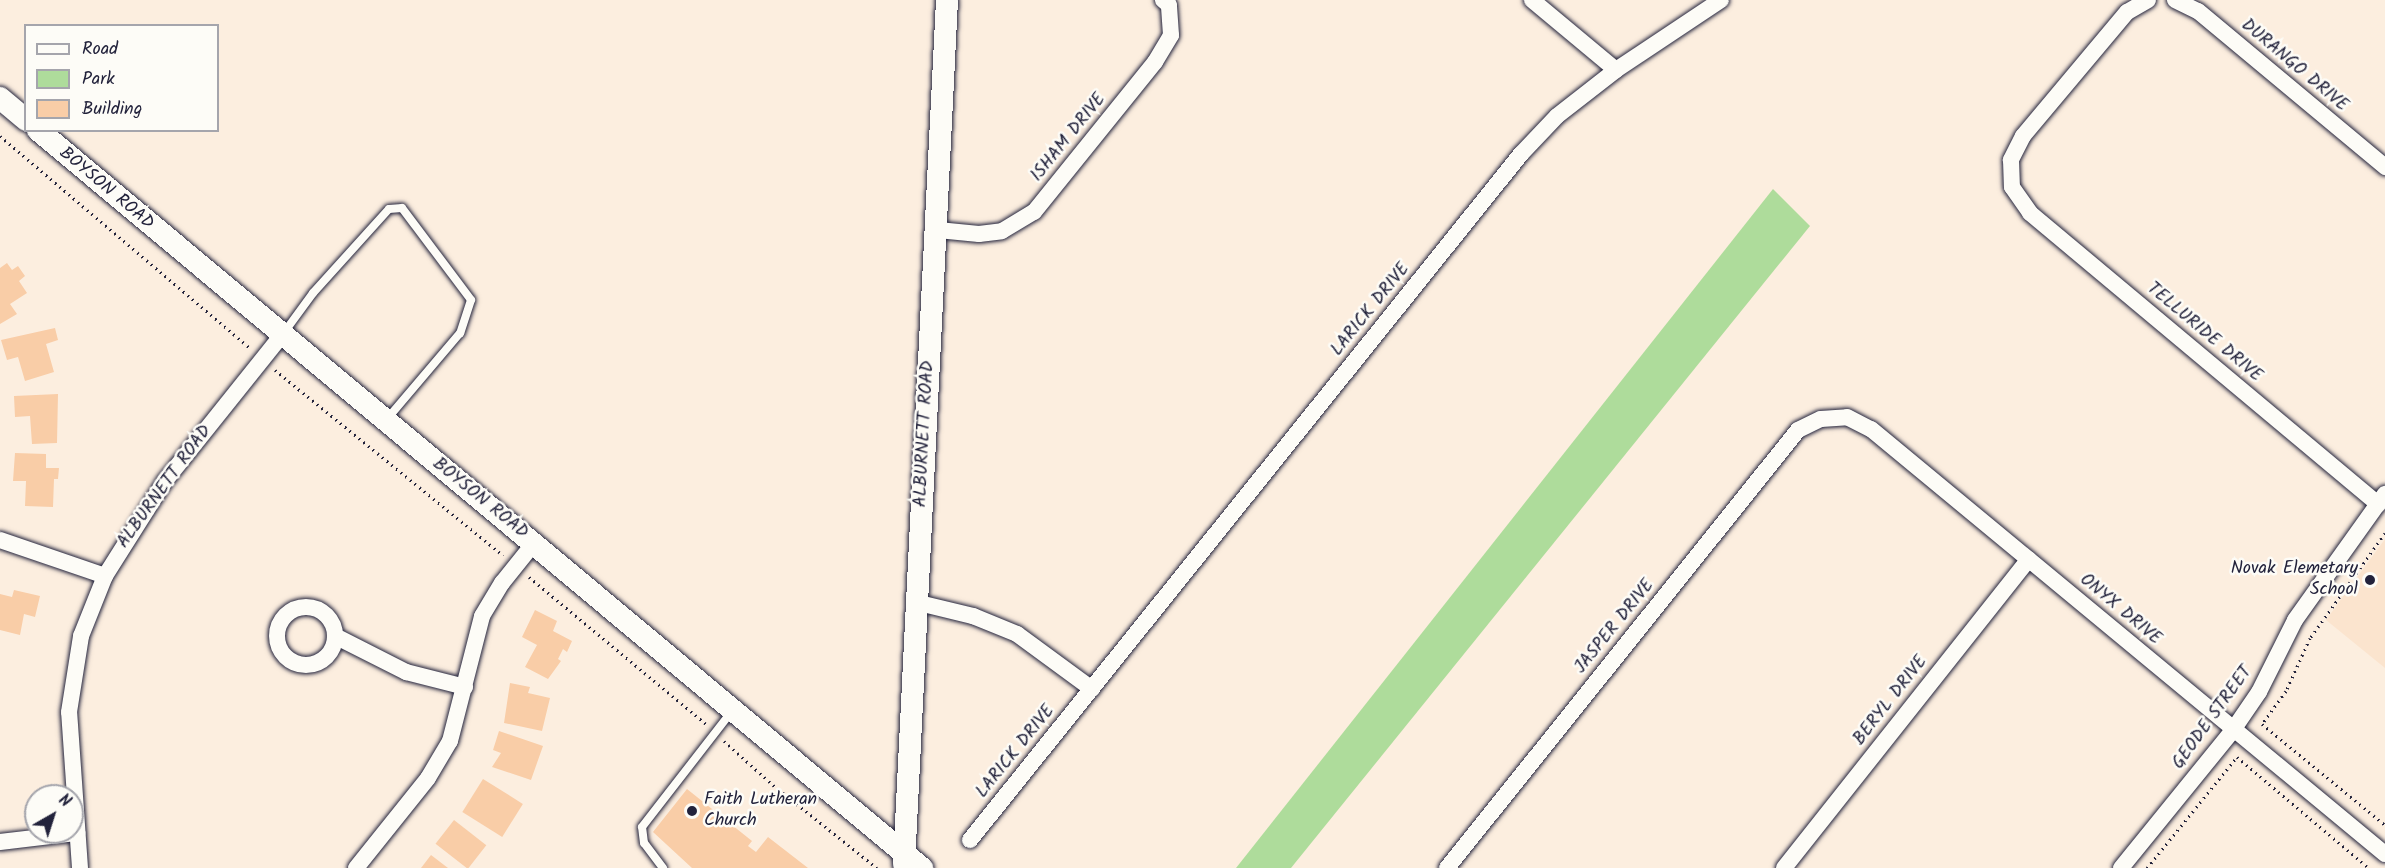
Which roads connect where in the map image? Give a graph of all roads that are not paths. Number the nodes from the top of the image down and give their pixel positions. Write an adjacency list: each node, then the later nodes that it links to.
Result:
1 (947, 0): 12 (street, ALBURNETT ROAD)
2 (1162, 0): 12 (street, ISHAM DRIVE)
3 (1532, 0): 7 (street)
4 (1721, 0): 7 (street, LARICK DRIVE)
5 (2148, 0): 16 (street, TELLURIDE DRIVE)
6 (2175, 0): 11 (street, DURANGO DRIVE)
7 (1616, 70): 24 (street, LARICK DRIVE)
8 (0, 98): 9 (street)
9 (24, 118)
10 (40, 132): 13 (street, BOYSON ROAD)
11 (2385, 167)
12 (938, 230): 21 (street, ALBURNETT ROAD)
13 (281, 336): 15 (street, BOYSON ROAD); 15 (lane); 20 (street, ALBURNETT ROAD)
14 (1821, 419): 19 (street, ONYX DRIVE); 38 (street, JASPER DRIVE)
15 (385, 421): 18 (street, BOYSON ROAD)
16 (2381, 499): 26 (street, GEODE STREET)
17 (0, 540): 20 (street)
18 (534, 543): 23 (street); 25 (street, BOYSON ROAD)
19 (2029, 559): 26 (street, ONYX DRIVE); 39 (street, BERYL DRIVE)
20 (105, 576): 27 (street, ALBURNETT ROAD)
21 (915, 602): 24 (street); 33 (street, ALBURNETT ROAD)
22 (335, 636): 23 (street)
23 (465, 687): 35 (street)
24 (1092, 688): 29 (street, LARICK DRIVE)
25 (733, 710): 33 (street, BOYSON ROAD); 36 (lane)
26 (2233, 730): 32 (street, ONYX DRIVE); 40 (street, GEODE STREET)
27 (74, 784)
28 (24, 839): 30 (street)
29 (970, 840)
30 (0, 842)
31 (78, 844): 34 (street, ALBURNETT ROAD)
32 (2385, 854)
33 (904, 861): 37 (street, BOYSON ROAD)
34 (80, 868)
35 (356, 868)
36 (663, 868)
37 (922, 868)
38 (1447, 868)
39 (1784, 868)
40 (2121, 868)

